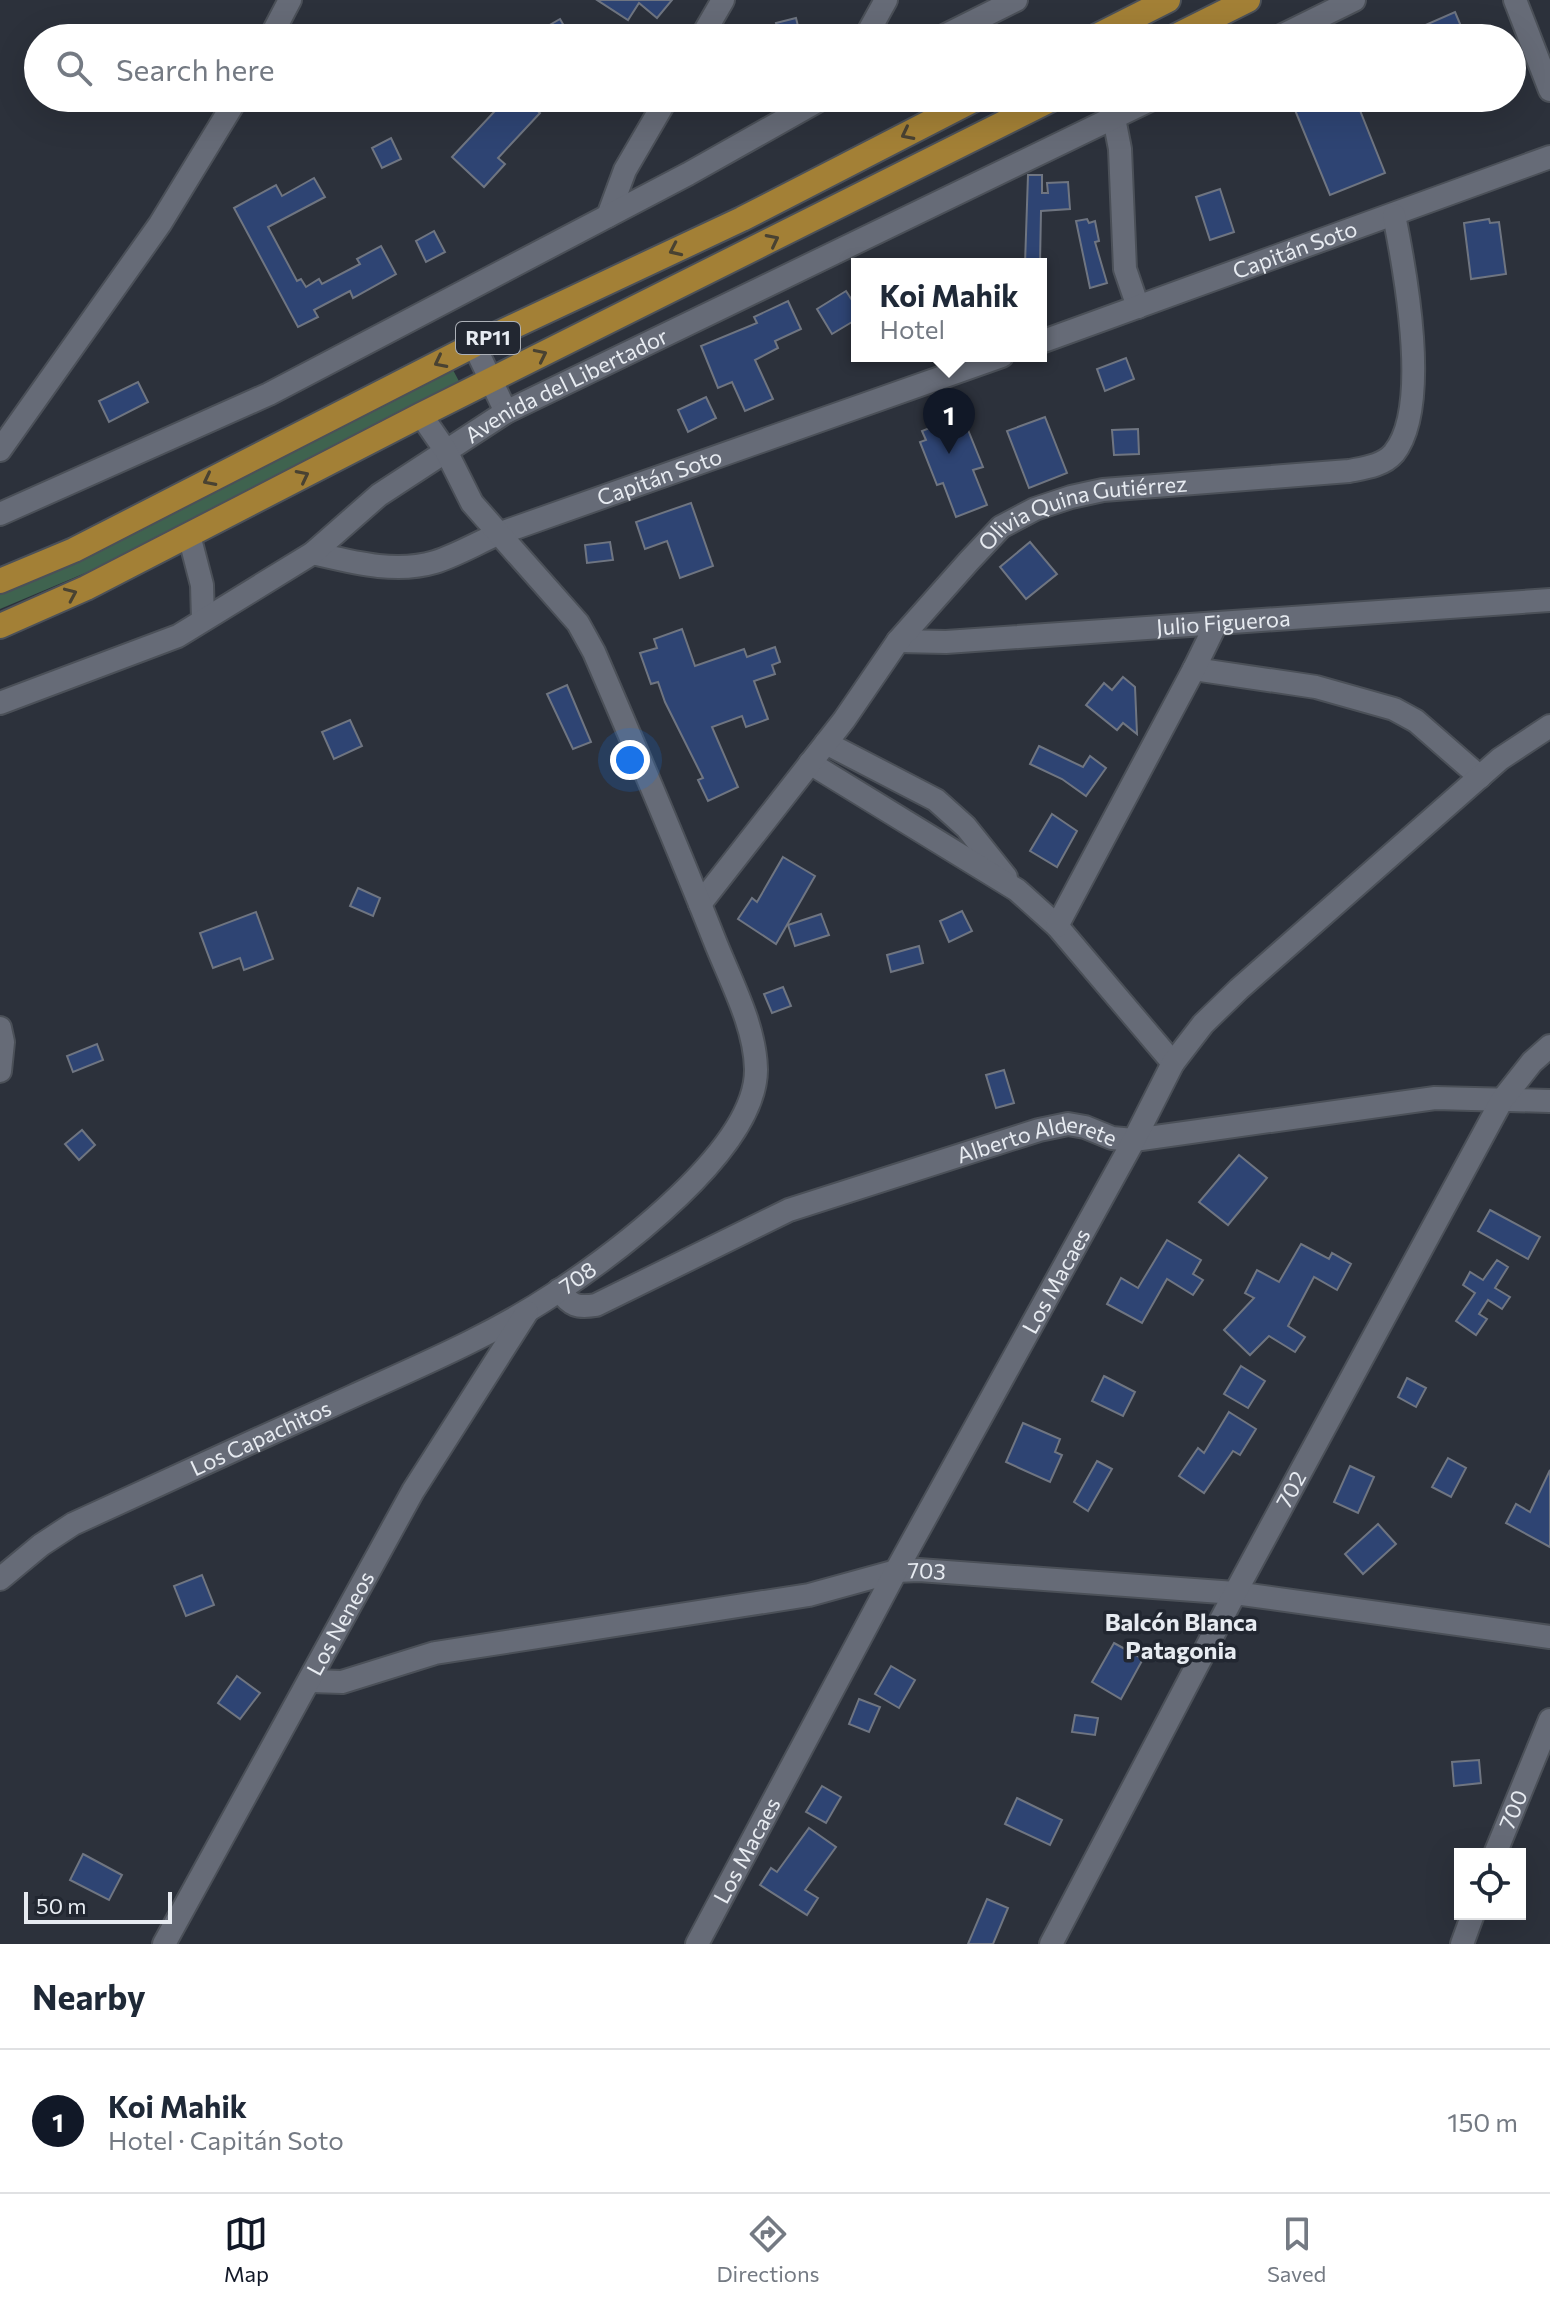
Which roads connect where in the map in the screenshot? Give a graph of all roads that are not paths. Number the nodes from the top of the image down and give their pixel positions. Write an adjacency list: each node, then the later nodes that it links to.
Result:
1 (290, 0): 9 (street)
2 (723, 0): 10 (street)
3 (886, 0): 11 (street)
4 (1016, 0): 12 (street)
5 (1168, 0): 13 (main road)
6 (1248, 0): 14 (main road)
7 (1354, 0): 15 (street)
8 (1515, 0): 16 (street)
9 (277, 24)
10 (709, 24)
11 (873, 24)
12 (968, 24)
13 (1121, 24)
14 (1200, 24)
15 (1305, 24)
16 (1524, 24)
17 (1526, 28): 18 (street)
18 (1550, 90)
19 (228, 112): 36 (street)
20 (659, 112): 28 (street)
21 (797, 112): 28 (street)
22 (950, 112): 31 (main road, RP11, one-way to 31)
23 (1026, 112): 33 (main road, Avenida del Libertador / RP11, one-way to 23)
24 (1126, 112): 25 (street, Avenida del Libertador)
25 (1114, 118): 29 (street); 34 (street, Avenida del Libertador)
26 (1550, 157): 27 (street, Capitán Soto)
27 (1394, 215): 29 (street, Capitán Soto); 47 (street, Olivia Quina Gutiérrez)
28 (608, 216): 38 (street)
29 (1138, 307): 30 (street, Capitán Soto)
30 (1047, 340)
31 (474, 345): 33 (street); 42 (main road, RP11, one-way to 42)
32 (985, 362): 39 (street, Capitán Soto)
33 (492, 380): 34 (street); 35 (main road, Avenida del Libertador / RP11)
34 (506, 412): 37 (street, Avenida del Libertador)
35 (421, 415): 37 (street, 708); 40 (main road, Avenida del Libertador / RP11, one-way to 35)
36 (0, 450)
37 (446, 451): 39 (street, 708); 41 (street, Avenida del Libertador)
38 (0, 514)
39 (498, 534): 41 (street, Capitán Soto); 55 (street, 708)
40 (189, 535): 44 (street); 46 (main road, Avenida del Libertador / RP11, one-way to 40)
41 (313, 553): 44 (street, Avenida del Libertador)
42 (0, 581)
43 (1550, 600): 45 (street, Julio Figueroa)
44 (203, 620): 49 (street, Avenida del Libertador)
45 (1216, 624): 47 (street, Julio Figueroa); 48 (street)
46 (0, 626)
47 (898, 641): 51 (street, Olivia Quina Gutiérrez)
48 (1194, 669): 53 (street); 56 (street)
49 (0, 703)
50 (1550, 726): 53 (street, Los Macaes)
51 (826, 743): 52 (street, Olivia Quina Gutiérrez); 54 (street)
52 (810, 763): 54 (street); 55 (street, Olivia Quina Gutiérrez)
53 (1480, 777): 59 (street, Los Macaes)
54 (1017, 890): 56 (street)
55 (700, 904): 64 (street, 708)
56 (1057, 926): 59 (street)
57 (0, 1028): 60 (street)
58 (1550, 1046): 61 (street, 702)
59 (1173, 1063): 63 (street, Los Macaes)
60 (0, 1071)
61 (1502, 1100): 62 (street, Alberto Alderete); 63 (street, Alberto Alderete); 68 (street, 702)
62 (1550, 1101)
63 (1134, 1140): 64 (street, Alberto Alderete); 66 (street, Los Macaes)
64 (559, 1290): 65 (street, 708)
65 (529, 1308): 67 (street, Los Capachitos); 70 (street, Los Neneos)
66 (896, 1571): 68 (street, 703); 70 (street, 703); 75 (street, Los Macaes)
67 (0, 1579)
68 (1235, 1593): 69 (street, 703); 76 (street, 702)
69 (1550, 1637)
70 (311, 1681): 74 (street, Los Neneos)
71 (1550, 1720): 72 (street, 700)
72 (1497, 1848)
73 (1471, 1920): 77 (street)
74 (164, 1944)
75 (697, 1944)
76 (1051, 1944)
77 (1462, 1944)

